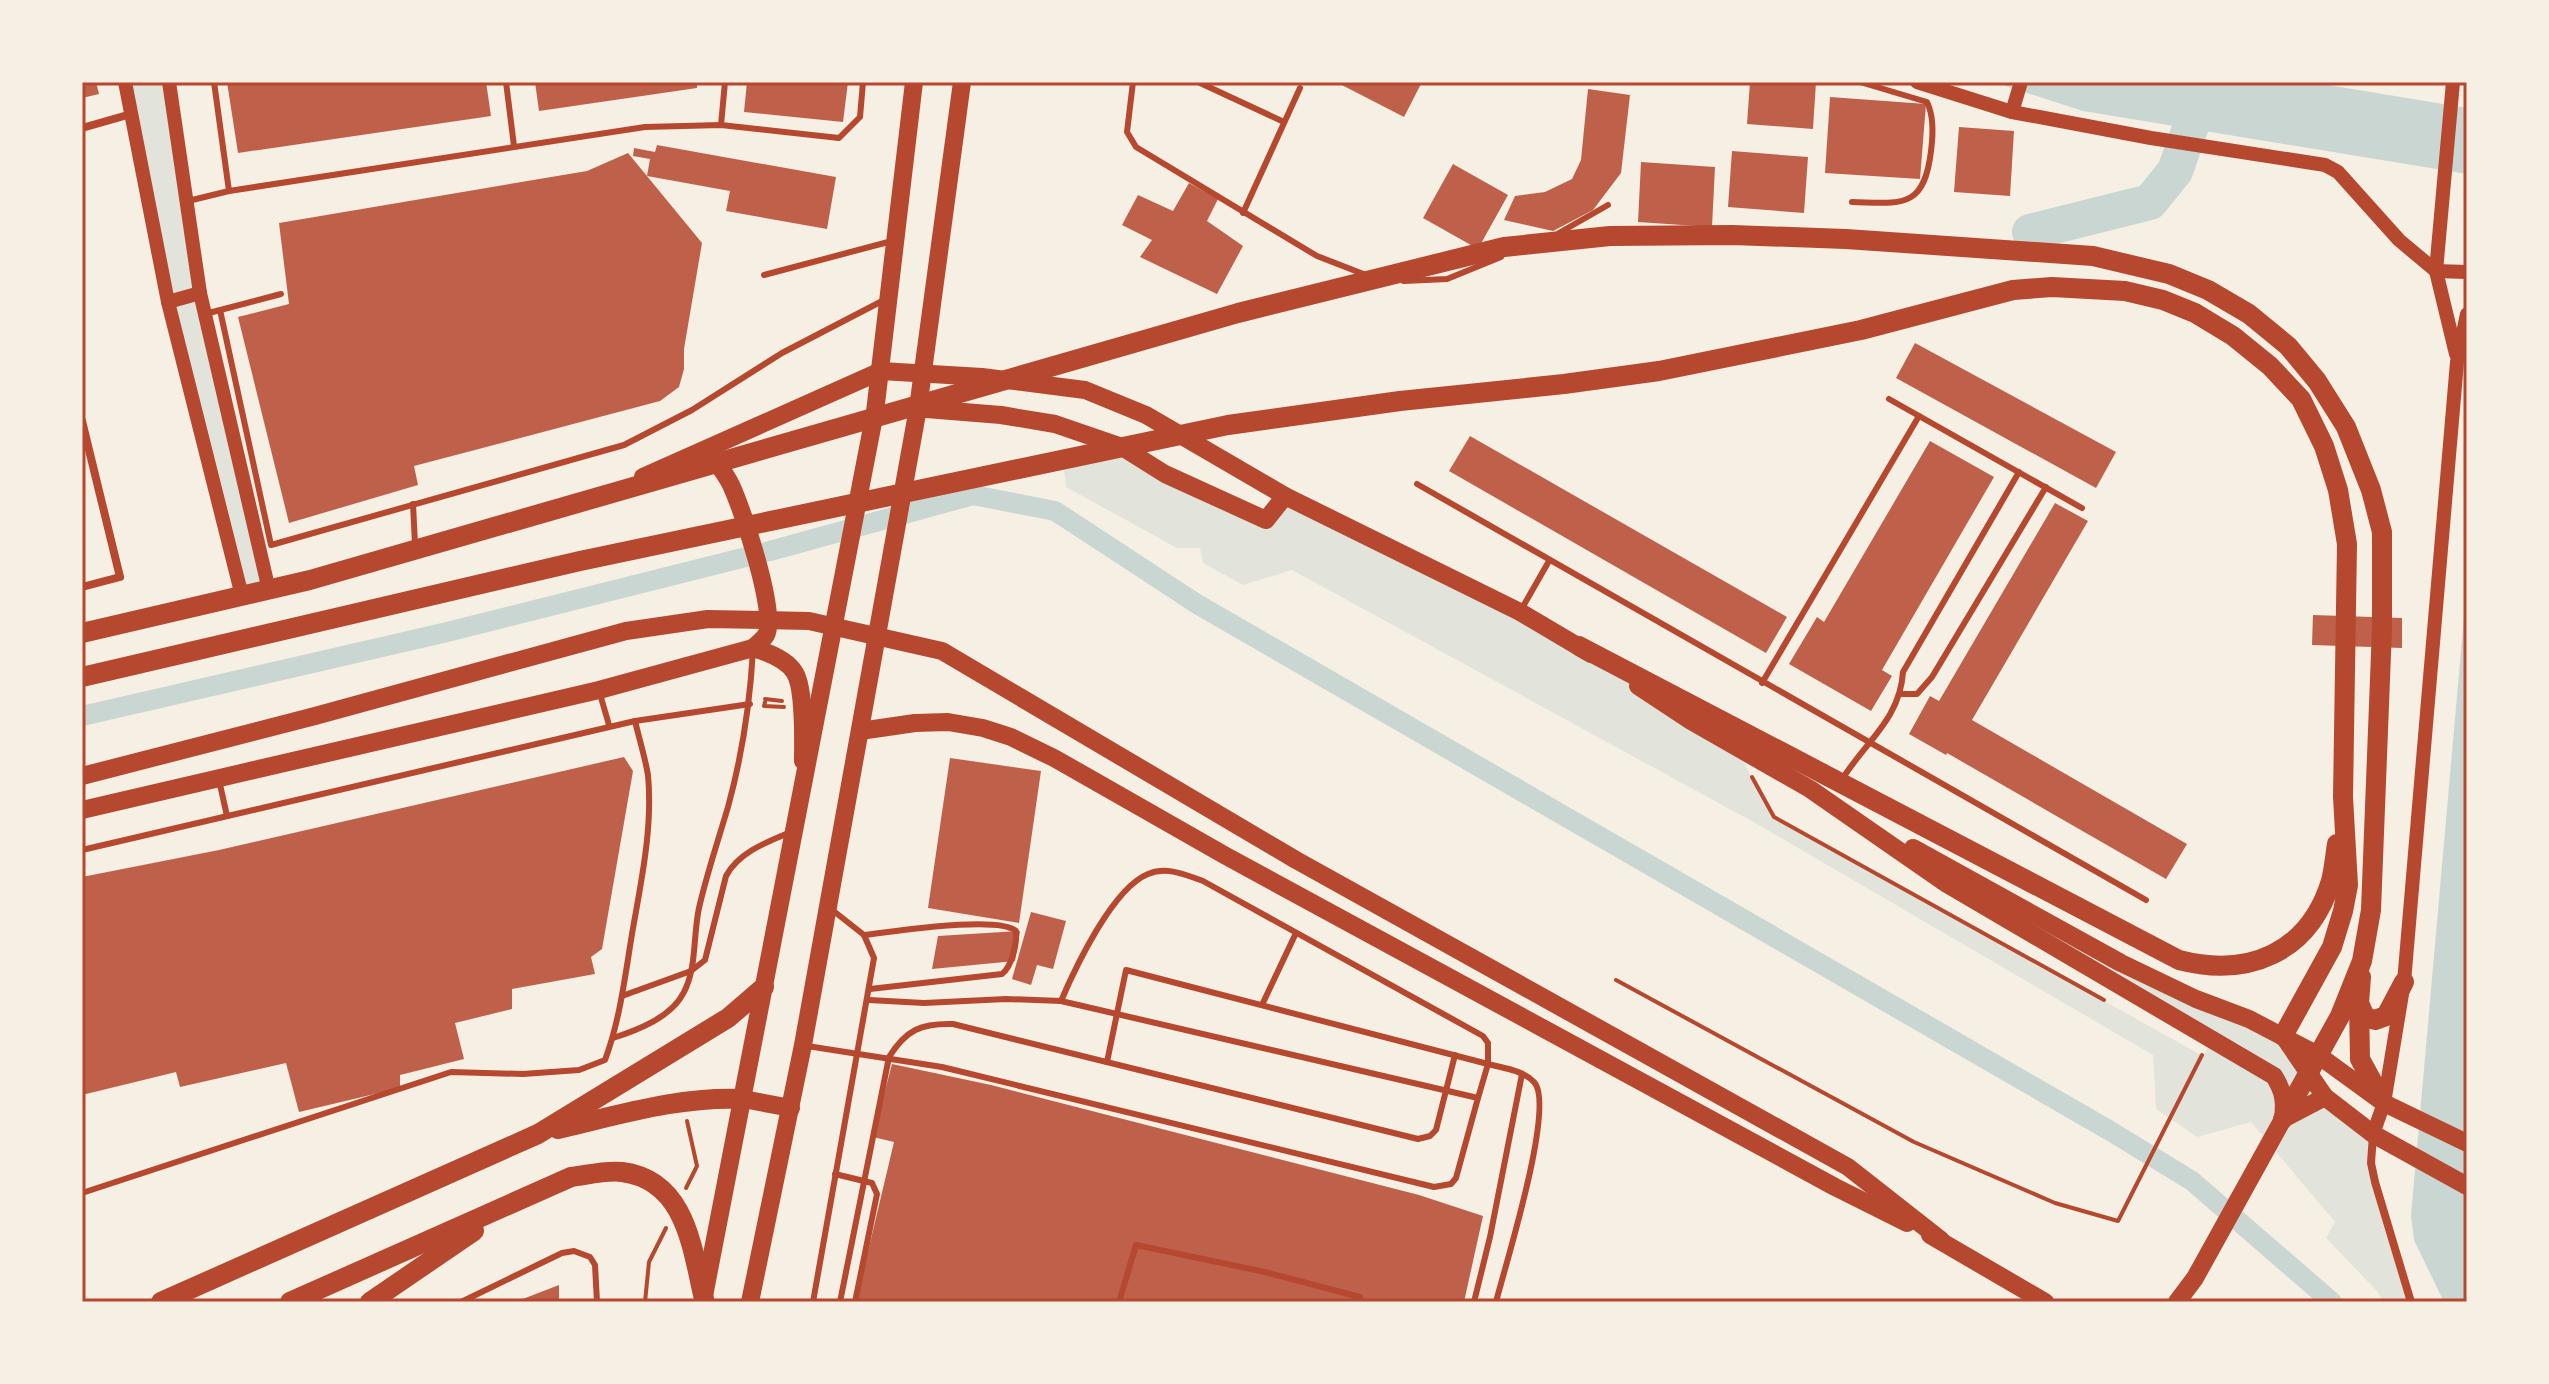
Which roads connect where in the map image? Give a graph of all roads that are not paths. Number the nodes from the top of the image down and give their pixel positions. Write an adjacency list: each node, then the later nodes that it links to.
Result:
1 (125, 82): 17 (street)
2 (169, 82): 23 (street)
3 (214, 82): 22 (lane)
4 (506, 82): 21 (lane)
5 (725, 82): 19 (lane)
6 (863, 82): 19 (lane)
7 (914, 82): 27 (main road)
8 (962, 82): 39 (main road)
9 (1133, 82): 26 (lane)
10 (1198, 82): 18 (lane)
11 (1860, 82): 24 (lane)
12 (1917, 82): 16 (street)
13 (2021, 82): 16 (street)
14 (2453, 82): 28 (street)
15 (1300, 88): 18 (lane)
16 (2014, 108): 28 (street)
17 (131, 114): 20 (street); 34 (street)
18 (1284, 122): 26 (lane)
19 (721, 125): 21 (lane)
20 (82, 128)
21 (514, 146): 22 (lane)
22 (229, 191): 23 (lane)
23 (188, 201): 31 (street)
24 (1852, 202)
25 (1608, 205): 26 (lane)
26 (1243, 213)
27 (896, 240): 30 (lane); 33 (main road)
28 (2436, 271): 29 (street); 37 (street)
29 (2467, 272)
30 (764, 275)
31 (200, 293): 34 (street); 35 (street)
32 (281, 294): 35 (lane)
33 (889, 297): 38 (main road); 52 (lane)
34 (168, 302): 58 (street)
35 (212, 312): 52 (lane); 56 (street)
36 (2467, 314): 37 (street)
37 (2457, 362): 88 (street)
38 (881, 371): 39 (main road); 42 (main road); 46 (main road)
39 (924, 373): 41 (main road); 51 (main road)
40 (1889, 399): 43 (lane)
41 (918, 408): 42 (main road); 45 (main road); 70 (main road)
42 (875, 412): 74 (main road)
43 (1919, 416): 48 (lane); 64 (lane)
44 (82, 421): 47 (street)
45 (1122, 447): 51 (main road); 63 (highway); 77 (highway)
46 (707, 448): 54 (main road); 62 (main road)
47 (86, 457): 57 (street)
48 (2019, 472): 50 (lane); 66 (lane)
49 (1417, 484): 55 (lane)
50 (2046, 487): 53 (lane); 66 (lane)
51 (1285, 496): 59 (main road)
52 (413, 504): 54 (lane)
53 (2082, 508)
54 (415, 549): 56 (main road)
55 (1549, 561): 59 (lane); 64 (lane)
56 (268, 586): 58 (main road)
57 (82, 587)
58 (241, 592): 60 (main road)
59 (1520, 612): 61 (main road)
60 (82, 631): 86 (highway)
61 (1579, 646): 75 (main road); 76 (highway)
62 (753, 648): 65 (main road); 67 (lane); 74 (main road)
63 (82, 677)
64 (1762, 683): 71 (lane)
65 (599, 690): 69 (lane); 73 (main road)
66 (1902, 694): 71 (lane)
67 (750, 704): 68 (lane); 87 (lane)
68 (635, 721): 69 (lane); 91 (lane)
69 (609, 725): 79 (lane)
70 (860, 731): 83 (main road); 122 (main road)
71 (1871, 744): 76 (lane); 82 (lane)
72 (82, 776): 122 (main road)
73 (218, 777): 78 (main road); 79 (lane)
74 (804, 785): 80 (main road)
75 (1810, 789): 76 (main road); 113 (main road)
76 (1834, 792): 77 (highway); 97 (main road)
77 (2343, 797): 97 (highway)
78 (82, 810)
79 (227, 816): 81 (lane)
80 (795, 830): 87 (lane); 89 (main road)
81 (82, 850)
82 (2146, 900)
83 (828, 907): 85 (lane); 99 (main road)
84 (1296, 933): 93 (lane); 95 (lane); 104 (lane)
85 (864, 935): 90 (lane); 90 (lane)
86 (2362, 961): 94 (highway); 105 (highway)
87 (691, 971): 91 (lane); 98 (lane)
88 (2404, 982): 94 (highway); 111 (street)
89 (764, 987): 110 (main road); 114 (highway)
90 (870, 989): 92 (lane)
91 (622, 996): 98 (lane)
92 (869, 1000): 93 (lane); 100 (lane)
93 (1061, 1001): 96 (lane)
94 (2359, 1003): 111 (highway)
95 (1262, 1005): 96 (lane); 101 (lane)
96 (1116, 1014): 103 (lane); 107 (lane)
97 (2283, 1036): 105 (main road)
98 (613, 1038): 120 (lane)
99 (803, 1045): 100 (lane); 112 (main road)
100 (857, 1053): 102 (lane); 117 (lane)
101 (1455, 1055): 104 (lane); 107 (lane)
102 (889, 1057): 103 (lane); 109 (lane); 118 (lane)
103 (1107, 1062): 107 (lane)
104 (1488, 1064): 106 (lane); 109 (lane)
105 (2313, 1064): 108 (main road); 111 (main road); 113 (highway)
106 (1522, 1074): 135 (lane); 136 (lane)
107 (1447, 1092): 109 (lane)
108 (2325, 1097): 113 (main road); 115 (main road)
109 (1478, 1098)
110 (743, 1099): 112 (main road); 114 (highway); 124 (main road)
111 (2384, 1103): 115 (street); 116 (main road)
112 (791, 1108): 130 (main road)
113 (2282, 1122): 138 (main road)
114 (538, 1134): 125 (highway)
115 (2373, 1134): 119 (main road); 139 (street)
116 (2467, 1143)
117 (835, 1174): 118 (lane); 131 (lane)
118 (863, 1181): 132 (lane); 133 (lane)
119 (2467, 1186)
120 (82, 1193)
121 (510, 1206): 124 (highway); 126 (highway); 127 (highway)
122 (1941, 1240): 137 (main road)
123 (1360, 1297): 134 (lane)
124 (703, 1300)
125 (161, 1302)
126 (290, 1302)
127 (370, 1302)
128 (461, 1302): 129 (lane)
129 (597, 1302)
130 (752, 1302)
131 (813, 1302)
132 (840, 1302)
133 (855, 1302)
134 (1119, 1302)
135 (1474, 1302)
136 (1496, 1302)
137 (2045, 1302)
138 (2177, 1302)
139 (2411, 1302)

